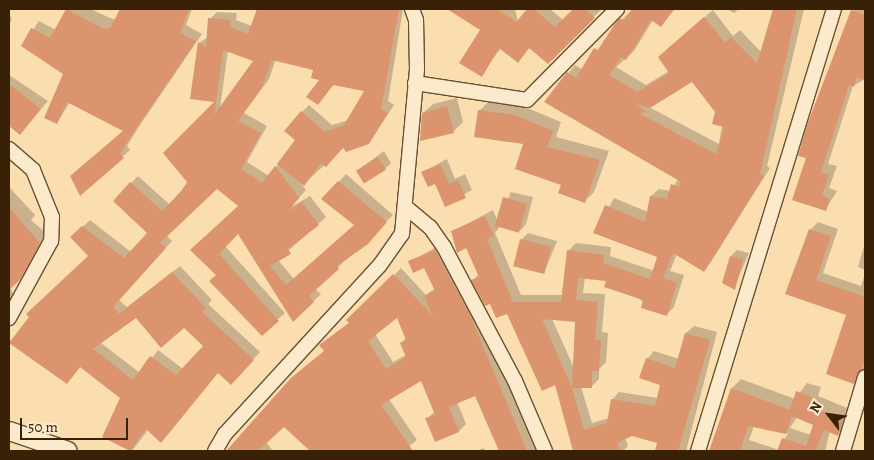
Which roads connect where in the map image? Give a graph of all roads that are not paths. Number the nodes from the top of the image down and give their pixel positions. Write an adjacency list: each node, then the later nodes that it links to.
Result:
1 (412, 9): 4 (street)
2 (617, 9): 4 (street)
3 (834, 9): 13 (street)
4 (415, 83): 6 (street)
5 (9, 149): 7 (street)
6 (407, 208): 11 (street); 12 (street)
7 (9, 318)
8 (865, 377): 14 (street)
9 (10, 432): 10 (street)
10 (68, 451)
11 (215, 451)
12 (545, 451)
13 (698, 451)
14 (843, 451)

